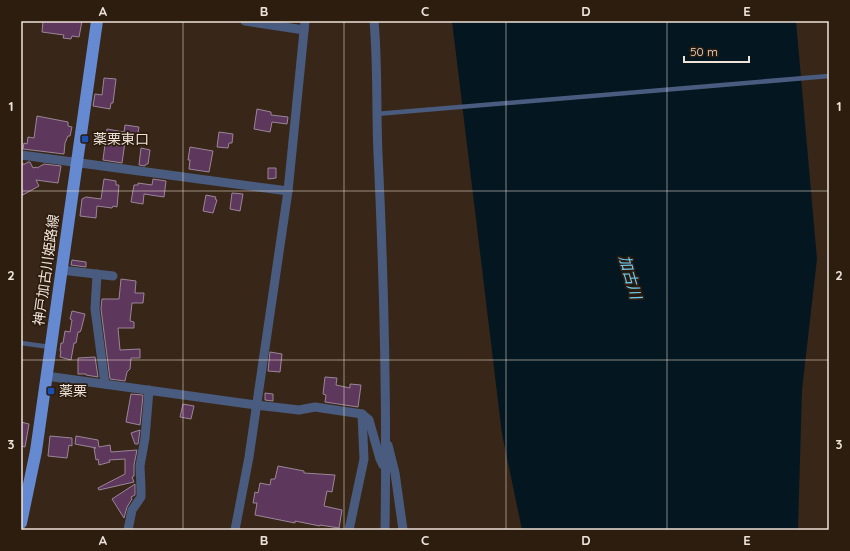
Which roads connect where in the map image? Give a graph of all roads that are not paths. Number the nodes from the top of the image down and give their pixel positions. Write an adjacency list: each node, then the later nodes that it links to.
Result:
1 (97, 21): 8 (main road, 神戸加古川姫路線)
2 (245, 21): 4 (street)
3 (374, 21): 6 (street)
4 (304, 26): 9 (street)
5 (829, 76): 6 (lane)
6 (376, 114): 20 (street)
7 (21, 155): 8 (street)
8 (76, 163): 9 (street); 10 (main road, 神戸加古川姫路線)
9 (288, 191): 18 (street)
10 (61, 270): 11 (street); 14 (main road, 神戸加古川姫路線)
11 (97, 274): 12 (street); 16 (street)
12 (113, 276)
13 (21, 343): 14 (lane)
14 (50, 347): 15 (main road, 神戸加古川姫路線)
15 (46, 376): 16 (street); 22 (main road, 神戸加古川姫路線)
16 (105, 384): 17 (street)
17 (149, 390): 18 (street); 23 (street)
18 (256, 405): 19 (street); 24 (street)
19 (362, 414): 21 (street); 25 (street)
20 (386, 436): 21 (street); 27 (street)
21 (385, 468): 26 (street)
22 (21, 523)
23 (128, 530)
24 (235, 530)
25 (349, 530)
26 (385, 530)
27 (403, 530)

